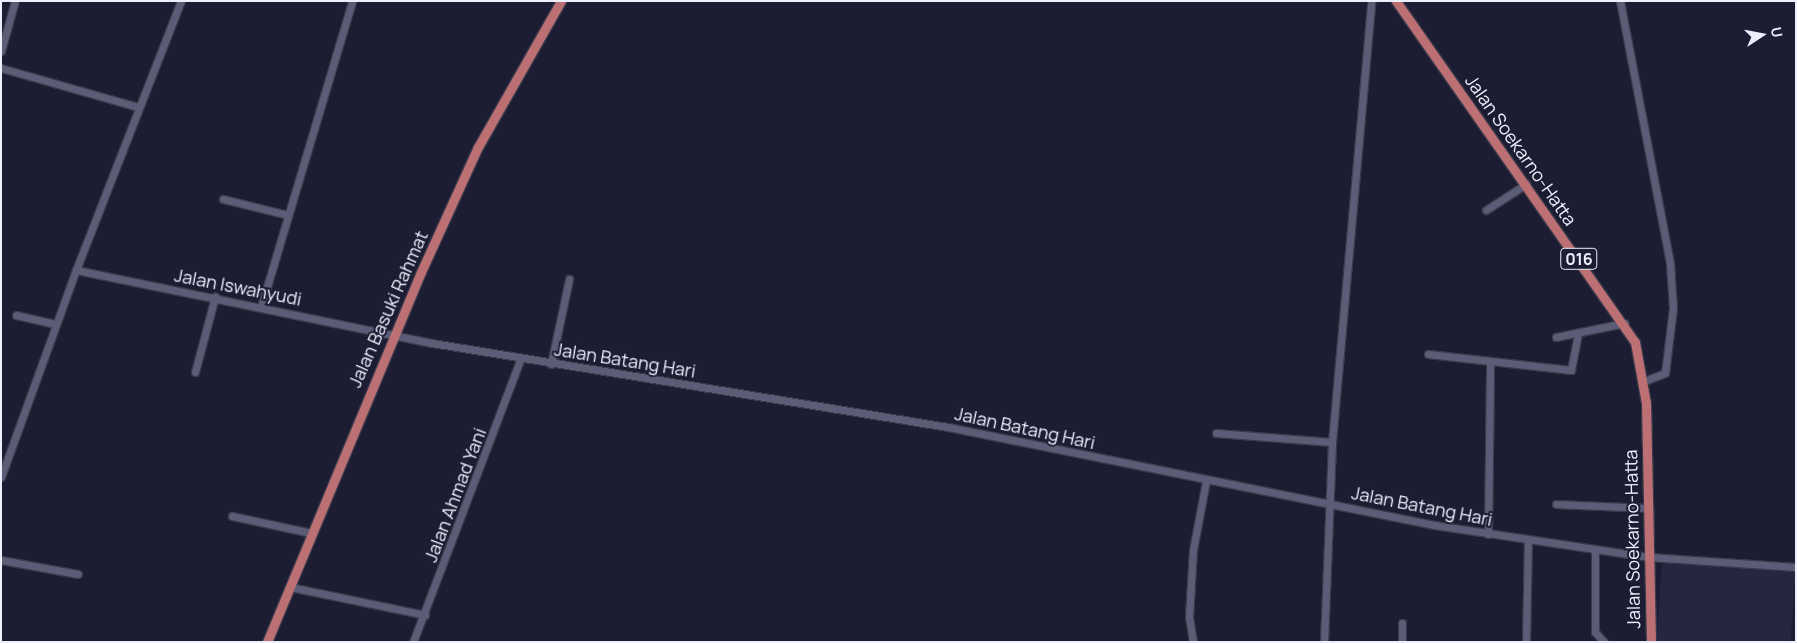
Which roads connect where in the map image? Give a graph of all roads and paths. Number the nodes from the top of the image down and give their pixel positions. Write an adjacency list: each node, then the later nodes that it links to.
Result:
1 (15, 1): 8 (street)
2 (181, 1): 10 (street)
3 (352, 1): 14 (street)
4 (561, 1): 23 (main road, Jalan Basuki Rahmat)
5 (1371, 1): 32 (street)
6 (1396, 1): 11 (main road, Jalan Soekarno-Hatta / 016)
7 (1620, 1): 30 (street)
8 (1, 51)
9 (1, 68): 10 (street)
10 (138, 106): 15 (street)
11 (1526, 184): 13 (street); 21 (main road, Jalan Soekarno-Hatta / 016)
12 (223, 199): 14 (street)
13 (1486, 210)
14 (288, 215): 18 (street)
15 (76, 270): 17 (street, Jalan Iswahyudi); 20 (street)
16 (569, 279): 27 (street)
17 (215, 297): 18 (street, Jalan Iswahyudi); 29 (street)
18 (261, 307): 23 (street, Jalan Iswahyudi)
19 (16, 315): 20 (street)
20 (55, 324): 33 (street)
21 (1625, 324): 22 (street); 30 (main road, Jalan Soekarno-Hatta / 016)
22 (1578, 333): 24 (street); 28 (street)
23 (393, 334): 26 (street, Jalan Batang Hari); 39 (main road, Jalan Basuki Rahmat)
24 (1556, 337)
25 (1428, 354): 28 (street)
26 (521, 358): 27 (street, Jalan Batang Hari); 48 (street, Jalan Ahmad Yani)
27 (551, 364): 34 (street, Jalan Batang Hari)
28 (1490, 364): 40 (street)
29 (195, 372)
30 (1644, 382): 37 (main road, Jalan Soekarno-Hatta / 016)
31 (1216, 433): 32 (street)
32 (1332, 442): 35 (street)
33 (1, 476)
34 (1206, 480): 35 (street, Jalan Batang Hari); 52 (street)
35 (1327, 504): 40 (street, Jalan Batang Hari); 53 (street)
36 (1556, 504): 37 (street)
37 (1648, 508): 43 (main road, Jalan Soekarno-Hatta / 016)
38 (232, 516): 39 (street)
39 (311, 533): 47 (main road, Jalan Basuki Rahmat)
40 (1488, 534): 41 (street, Jalan Batang Hari)
41 (1528, 541): 42 (street, Jalan Batang Hari); 55 (street)
42 (1595, 550): 43 (street, Jalan Batang Hari); 56 (street)
43 (1649, 557): 45 (street, Jalan Batang Hari); 57 (main road, Jalan Soekarno-Hatta / 016)
44 (1, 560): 46 (street)
45 (1796, 567)
46 (78, 574)
47 (290, 587): 48 (street); 50 (main road, Jalan Basuki Rahmat)
48 (425, 615): 51 (street, Jalan Ahmad Yani)
49 (1402, 623): 54 (street)
50 (267, 642)
51 (413, 642)
52 (1192, 642)
53 (1324, 642)
54 (1402, 642)
55 (1526, 642)
56 (1604, 642)
57 (1651, 642)

